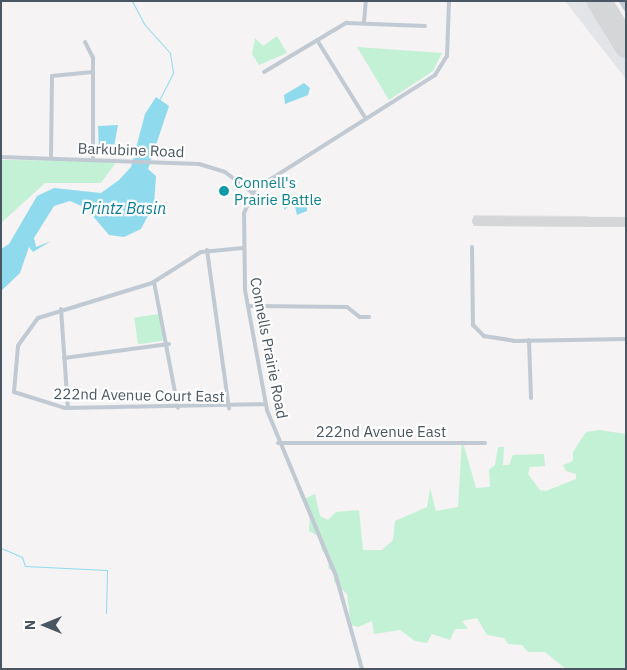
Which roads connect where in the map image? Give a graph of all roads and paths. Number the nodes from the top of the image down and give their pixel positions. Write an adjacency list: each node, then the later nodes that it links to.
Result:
1 (366, 1): 5 (street)
2 (449, 1): 11 (street)
3 (621, 1): 4 (street)
4 (626, 9)
5 (364, 22): 6 (street); 7 (street)
6 (425, 26)
7 (317, 40): 10 (street); 11 (street)
8 (85, 42): 9 (street)
9 (93, 72): 13 (street); 14 (street)
10 (264, 72)
11 (366, 119): 15 (street)
12 (1, 157): 13 (street, Barkubine Road)
13 (51, 158): 14 (street, Barkubine Road)
14 (93, 159): 15 (street, Barkubine Road)
15 (252, 192): 17 (street, Connells Prairie Road)
16 (472, 247): 24 (street)
17 (243, 248): 18 (street); 20 (street, Connells Prairie Road)
18 (207, 250): 19 (street); 31 (street)
19 (154, 282): 21 (street); 25 (street)
20 (248, 306): 22 (street); 28 (street, Connells Prairie Road)
21 (60, 309): 26 (street); 29 (street, 222nd Avenue Court East)
22 (369, 317)
23 (626, 339): 24 (street)
24 (529, 340): 27 (street)
25 (169, 344): 26 (street); 30 (street)
26 (64, 358): 29 (street)
27 (531, 398)
28 (266, 404): 31 (street, 222nd Avenue Court East); 32 (street, Connells Prairie Road)
29 (68, 408): 30 (street, 222nd Avenue Court East)
30 (178, 408): 31 (street, 222nd Avenue Court East)
31 (229, 408)
32 (278, 443): 33 (street, 222nd Avenue East); 34 (street, Connells Prairie Road)
33 (484, 443)
34 (362, 669)

